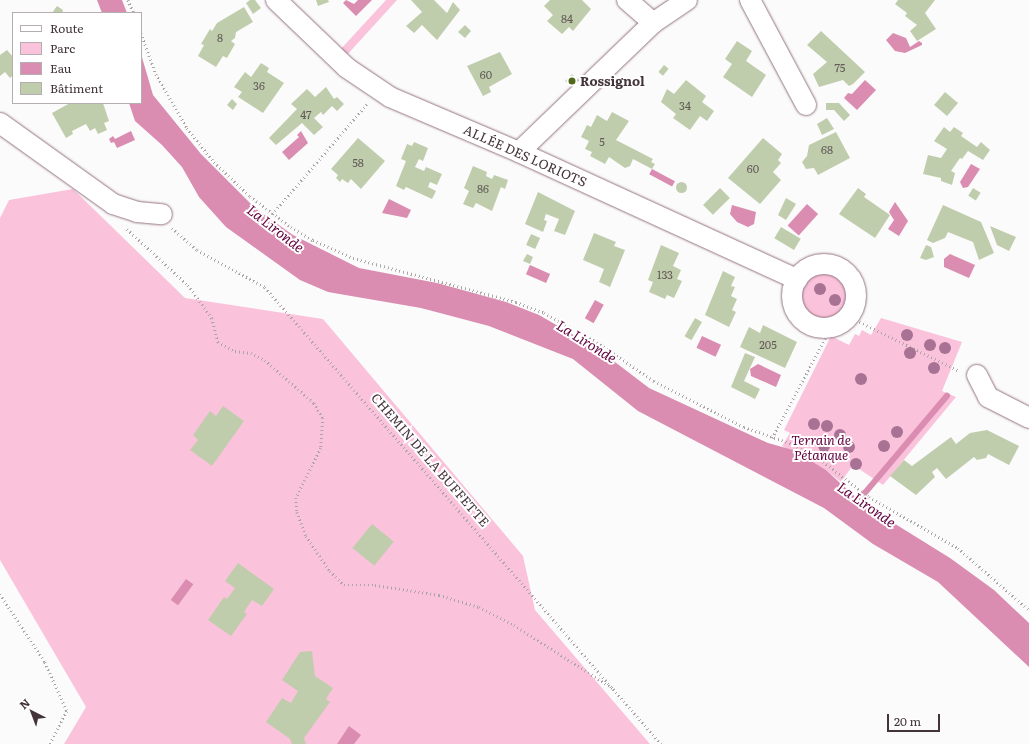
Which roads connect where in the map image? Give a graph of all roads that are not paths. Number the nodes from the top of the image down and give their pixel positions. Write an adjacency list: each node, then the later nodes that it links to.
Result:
1 (276, 0): 8 (street, ALLÉE DES LORIOTS)
2 (627, 0): 5 (street)
3 (687, 0): 5 (street)
4 (750, 0): 6 (street)
5 (653, 23): 8 (street)
6 (806, 105)
7 (0, 123): 9 (street)
8 (519, 152): 10 (street, ALLÉE DES LORIOTS)
9 (162, 214)
10 (797, 279): 10 (street)
11 (977, 375): 12 (street)
12 (1029, 418)

